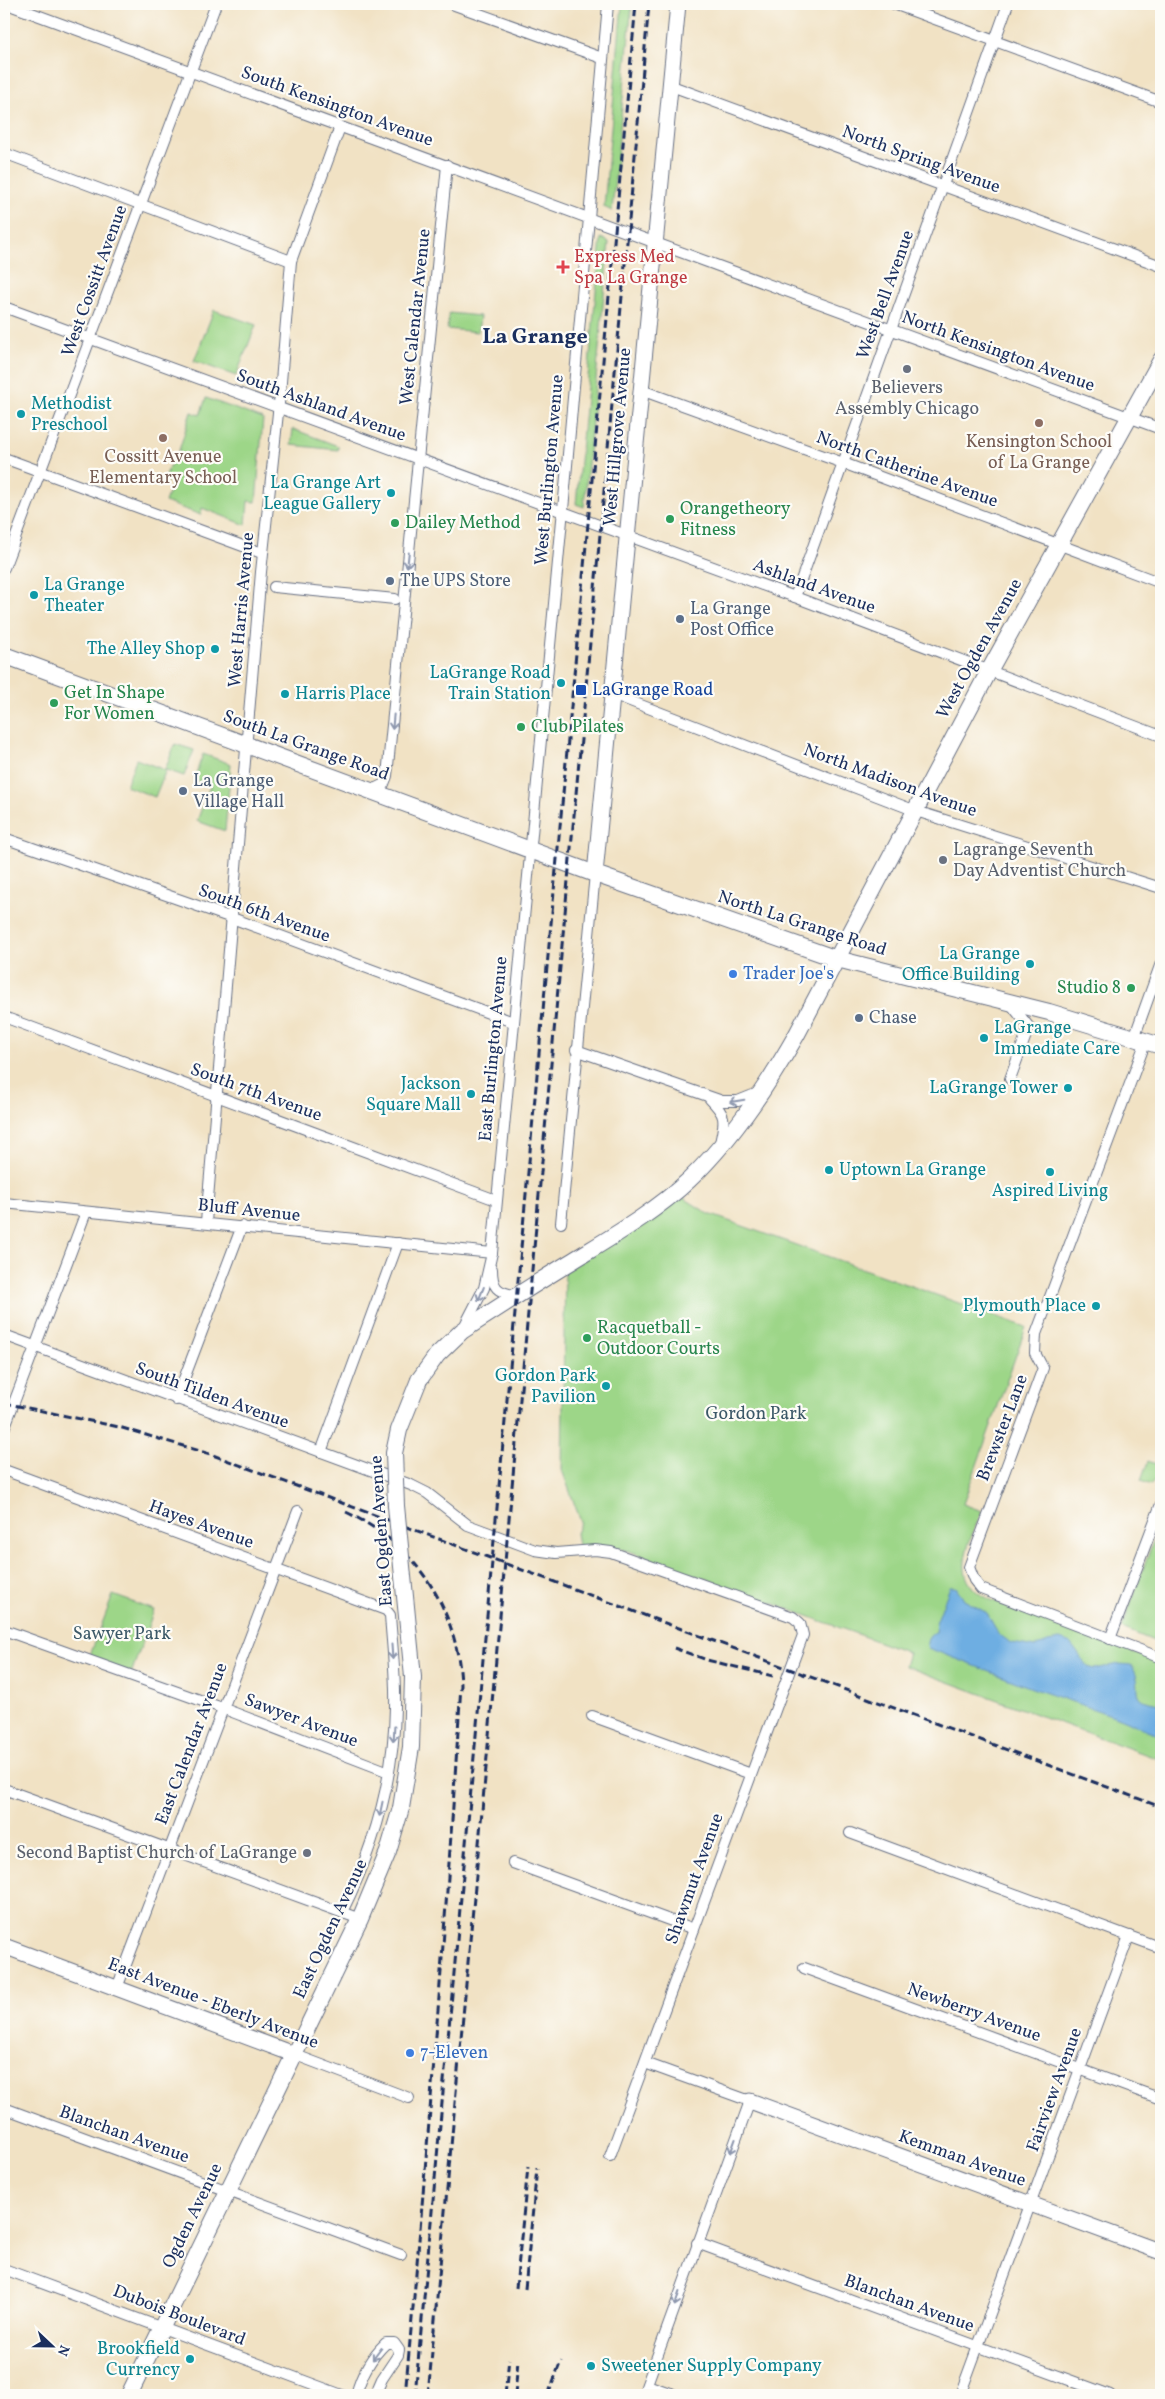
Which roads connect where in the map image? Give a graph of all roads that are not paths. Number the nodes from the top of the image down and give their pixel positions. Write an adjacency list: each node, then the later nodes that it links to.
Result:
1 (7, 4): 10 (street, South Kensington Avenue)
2 (216, 4): 10 (street, West Cossitt Avenue)
3 (452, 4): 9 (street)
4 (608, 4): 9 (street, West Burlington Avenue)
5 (678, 4): 11 (street, West Hillgrove Avenue)
6 (894, 4): 8 (street)
7 (1008, 4): 8 (street, West Bell Avenue)
8 (995, 41): 12 (street); 16 (street, West Bell Avenue)
9 (602, 58): 18 (street, West Burlington Avenue)
10 (191, 70): 13 (street, South Kensington Avenue); 17 (street, West Cossitt Avenue)
11 (669, 85): 16 (street, North Spring Avenue); 19 (street, West Hillgrove Avenue)
12 (1161, 102)
13 (340, 127): 15 (street, South Kensington Avenue); 20 (street, West Harris Avenue)
14 (4, 152): 17 (street)
15 (447, 165): 18 (street, South Kensington Avenue); 31 (street, West Calendar Avenue)
16 (943, 185): 21 (street, North Spring Avenue); 23 (street, West Bell Avenue)
17 (141, 204): 20 (street); 24 (street, West Cossitt Avenue)
18 (589, 219): 19 (street, South Kensington Avenue); 34 (street, West Burlington Avenue)
19 (655, 243): 23 (street, North Kensington Avenue); 26 (street, West Hillgrove Avenue)
20 (291, 261): 27 (street, West Harris Avenue)
21 (1161, 266)
22 (4, 306): 24 (street, South Ashland Avenue)
23 (891, 330): 28 (street, North Kensington Avenue); 32 (street, West Bell Avenue)
24 (91, 339): 27 (street, South Ashland Avenue); 33 (street, West Cossitt Avenue)
25 (1161, 360): 28 (main road, West Ogden Avenue)
26 (641, 390): 32 (street, North Catherine Avenue); 35 (street, West Hillgrove Avenue)
27 (278, 408): 31 (street, South Ashland Avenue); 37 (street, West Harris Avenue)
28 (1130, 418): 29 (street, North Kensington Avenue); 36 (main road, West Ogden Avenue)
29 (1161, 429)
30 (4, 458): 33 (street)
31 (419, 460): 34 (street, South Ashland Avenue); 48 (street, West Calendar Avenue, one-way to 48)
32 (843, 463): 36 (street, North Catherine Avenue); 41 (street, West Bell Avenue)
33 (41, 472): 37 (street); 38 (street, West Cossitt Avenue)
34 (563, 512): 35 (street, South Ashland Avenue); 51 (street, West Burlington Avenue)
35 (627, 536): 41 (street, Ashland Avenue); 45 (street, West Hillgrove Avenue)
36 (1060, 544): 39 (street, North Catherine Avenue); 44 (main road, West Ogden Avenue)
37 (262, 553): 47 (street, West Harris Avenue)
38 (4, 568)
39 (1161, 583)
40 (274, 588): 42 (street)
41 (795, 597): 44 (street, Ashland Avenue)
42 (395, 599)
43 (4, 655): 47 (main road, South La Grange Road)
44 (989, 671): 46 (street, Ashland Avenue); 49 (main road, West Ogden Avenue)
45 (612, 694): 49 (street, North Madison Avenue); 52 (street, West Hillgrove Avenue)
46 (1161, 736)
47 (248, 745): 48 (main road, South La Grange Road); 54 (street, West Harris Avenue)
48 (370, 791): 51 (main road, South La Grange Road)
49 (916, 811): 53 (street, North Madison Avenue); 55 (main road, West Ogden Avenue)
50 (4, 838): 54 (street, South 6th Avenue)
51 (530, 849): 52 (main road, South La Grange Road); 59 (street, East Burlington Avenue)
52 (595, 874): 55 (main road, North La Grange Road); 61 (street)
53 (1161, 888)
54 (232, 918): 59 (street, South 6th Avenue); 64 (street, West Harris Avenue)
55 (836, 960): 57 (main road, North La Grange Road); 63 (main road, East Ogden Avenue)
56 (1161, 963): 60 (street, Brewster Lane)
57 (1005, 1001): 60 (main road); 62 (street)
58 (4, 1017): 64 (street, South 7th Avenue)
59 (513, 1022): 67 (street, East Burlington Avenue)
60 (1147, 1042): 88 (street, Brewster Lane)
61 (576, 1050): 65 (street); 71 (street)
62 (1010, 1079)
63 (763, 1090): 65 (street, one-way to 65); 66 (main road, East Ogden Avenue)
64 (216, 1095): 67 (street, South 7th Avenue); 70 (street, West Harris Avenue)
65 (709, 1098): 66 (street)
66 (719, 1148): 75 (main road, East Ogden Avenue)
67 (496, 1200): 74 (street, East Burlington Avenue)
68 (4, 1203): 69 (street, Bluff Avenue)
69 (86, 1212): 70 (street, Bluff Avenue); 78 (street)
70 (206, 1222): 72 (street, Bluff Avenue)
71 (560, 1223)
72 (242, 1226): 73 (street, Bluff Avenue); 79 (street)
73 (398, 1243): 74 (street, Bluff Avenue); 81 (street)
74 (492, 1253): 75 (street, East Burlington Avenue); 76 (street, East Burlington Avenue, one-way to 76)
75 (516, 1295): 76 (main road, East Ogden Avenue)
76 (462, 1331): 99 (main road, East Ogden Avenue, bridge)
77 (4, 1335): 78 (street, South Tilden Avenue)
78 (34, 1347): 79 (street, South Tilden Avenue); 80 (street)
79 (176, 1400): 81 (street, South Tilden Avenue)
80 (4, 1429)
81 (320, 1452): 86 (street, South Tilden Avenue)
82 (4, 1470): 85 (street, Hayes Avenue)
83 (1161, 1504): 88 (street)
84 (298, 1511): 85 (street, East Calendar Avenue)
85 (276, 1570): 90 (street, East Calendar Avenue); 92 (street, Hayes Avenue, one-way to 92)
86 (793, 1617): 93 (street, Shawmut Avenue)
87 (4, 1630): 90 (street, Sawyer Avenue)
88 (1110, 1639): 89 (street, Brewster Lane)
89 (1161, 1658)
90 (222, 1708): 92 (street, Sawyer Avenue); 96 (street, East Calendar Avenue)
91 (592, 1716): 93 (street)
92 (389, 1772): 98 (street, one-way to 98)
93 (751, 1774): 100 (street, Shawmut Avenue)
94 (4, 1788): 96 (street)
95 (850, 1833): 101 (street)
96 (169, 1849): 98 (street); 105 (street, East Calendar Avenue)
97 (513, 1863): 100 (street)
98 (342, 1912): 99 (street)
99 (363, 1913): 106 (main road, East Ogden Avenue)
100 (694, 1929): 107 (street, Shawmut Avenue)
101 (1129, 1936): 103 (street); 108 (street, Fairview Avenue)
102 (4, 1946): 105 (street, East Avenue - Eberly Avenue)
103 (1161, 1948)
104 (804, 1968): 108 (street, Newberry Avenue)
105 (117, 1988): 106 (street, East Avenue - Eberly Avenue)
106 (293, 2054): 109 (street, East Avenue - Eberly Avenue); 114 (main road, Ogden Avenue)
107 (645, 2063): 111 (street); 113 (street, Shawmut Avenue)
108 (1080, 2069): 110 (street, Newberry Avenue); 115 (street, Fairview Avenue)
109 (409, 2098)
110 (1161, 2099)
111 (750, 2101): 115 (street, Kemman Avenue); 116 (street, one-way to 116)
112 (4, 2108): 114 (street, Blanchan Avenue)
113 (610, 2156)
114 (228, 2191): 118 (street, Blanchan Avenue); 120 (main road, Ogden Avenue)
115 (1031, 2204): 117 (street, Kemman Avenue); 121 (street, Fairview Avenue)
116 (697, 2243): 121 (street, Blanchan Avenue); 122 (street, one-way to 122)
117 (1161, 2252)
118 (401, 2255)
119 (4, 2269): 120 (street, Dubois Boulevard)
120 (161, 2327): 123 (main road, Ogden Avenue); 124 (street, Dubois Boulevard)
121 (978, 2347): 129 (street, Fairview Avenue); 130 (street, Blanchan Avenue)
122 (647, 2385): 127 (street); 128 (street)
123 (128, 2395)
124 (342, 2395)
125 (356, 2395): 126 (street, one-way to 125)
126 (375, 2395)
127 (643, 2395)
128 (675, 2395)
129 (960, 2395)
130 (1110, 2395)

